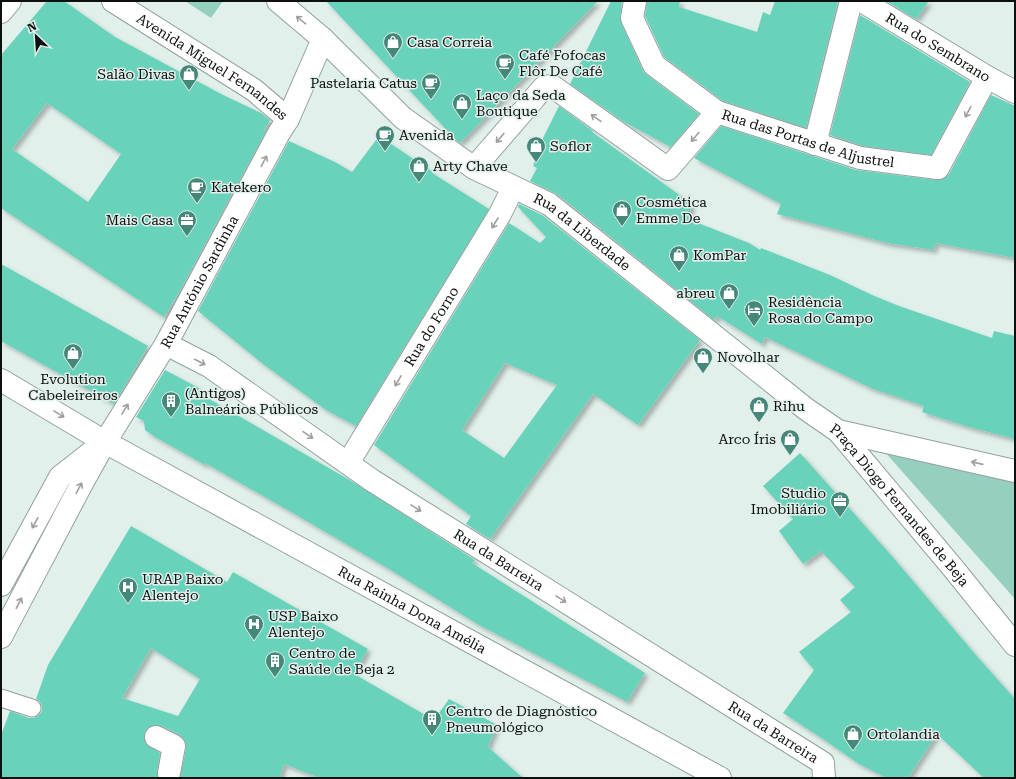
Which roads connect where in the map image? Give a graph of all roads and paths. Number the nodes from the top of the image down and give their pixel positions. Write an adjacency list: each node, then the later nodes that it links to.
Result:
1 (10, 1): 7 (street)
2 (113, 1): 12 (street, Avenida Miguel Fernandes)
3 (278, 1): 8 (street, one-way to 3)
4 (635, 1): 11 (street)
5 (851, 1): 13 (street)
6 (862, 1): 9 (street, Rua do Sembrano)
7 (1, 12)
8 (323, 39): 12 (street, Avenida Miguel Fernandes); 14 (street, Rua da Liberdade)
9 (987, 78): 10 (street, Rua do Sembrano); 13 (street, Rua das Portas de Aljustrel, one-way to 13)
10 (1015, 92)
11 (717, 112): 13 (street, Rua das Portas de Aljustrel); 14 (street, Rua das Portas de Aljustrel, one-way to 14)
12 (288, 119): 16 (street, Rua António Sardinha, one-way to 12)
13 (815, 144)
14 (474, 168): 15 (street, Rua da Liberdade)
15 (513, 188): 18 (street, Rua da Liberdade); 20 (street, Rua do Forno, one-way to 20)
16 (166, 344): 19 (street, Rua António Sardinha, one-way to 16); 20 (street, Rua da Barreira, one-way to 20)
17 (1, 380): 19 (street, Rua Rainha Dona Amélia, one-way to 19)
18 (838, 431): 21 (street, Praça Diogo Fernandes de Beja, one-way to 18); 24 (street, Praça Diogo Fernandes de Beja)
19 (105, 442): 22 (street, Rua António Sardinha, one-way to 22); 23 (street, Rua António Sardinha, one-way to 19); 29 (street, Rua Rainha Dona Amélia)
20 (348, 463): 30 (street, Rua da Barreira, one-way to 30)
21 (1015, 471)
22 (1, 585)
23 (1, 637)
24 (1015, 645)
25 (1, 698): 26 (lane)
26 (32, 708)
27 (156, 737): 28 (street)
28 (169, 773)
29 (720, 778)
30 (824, 778)

